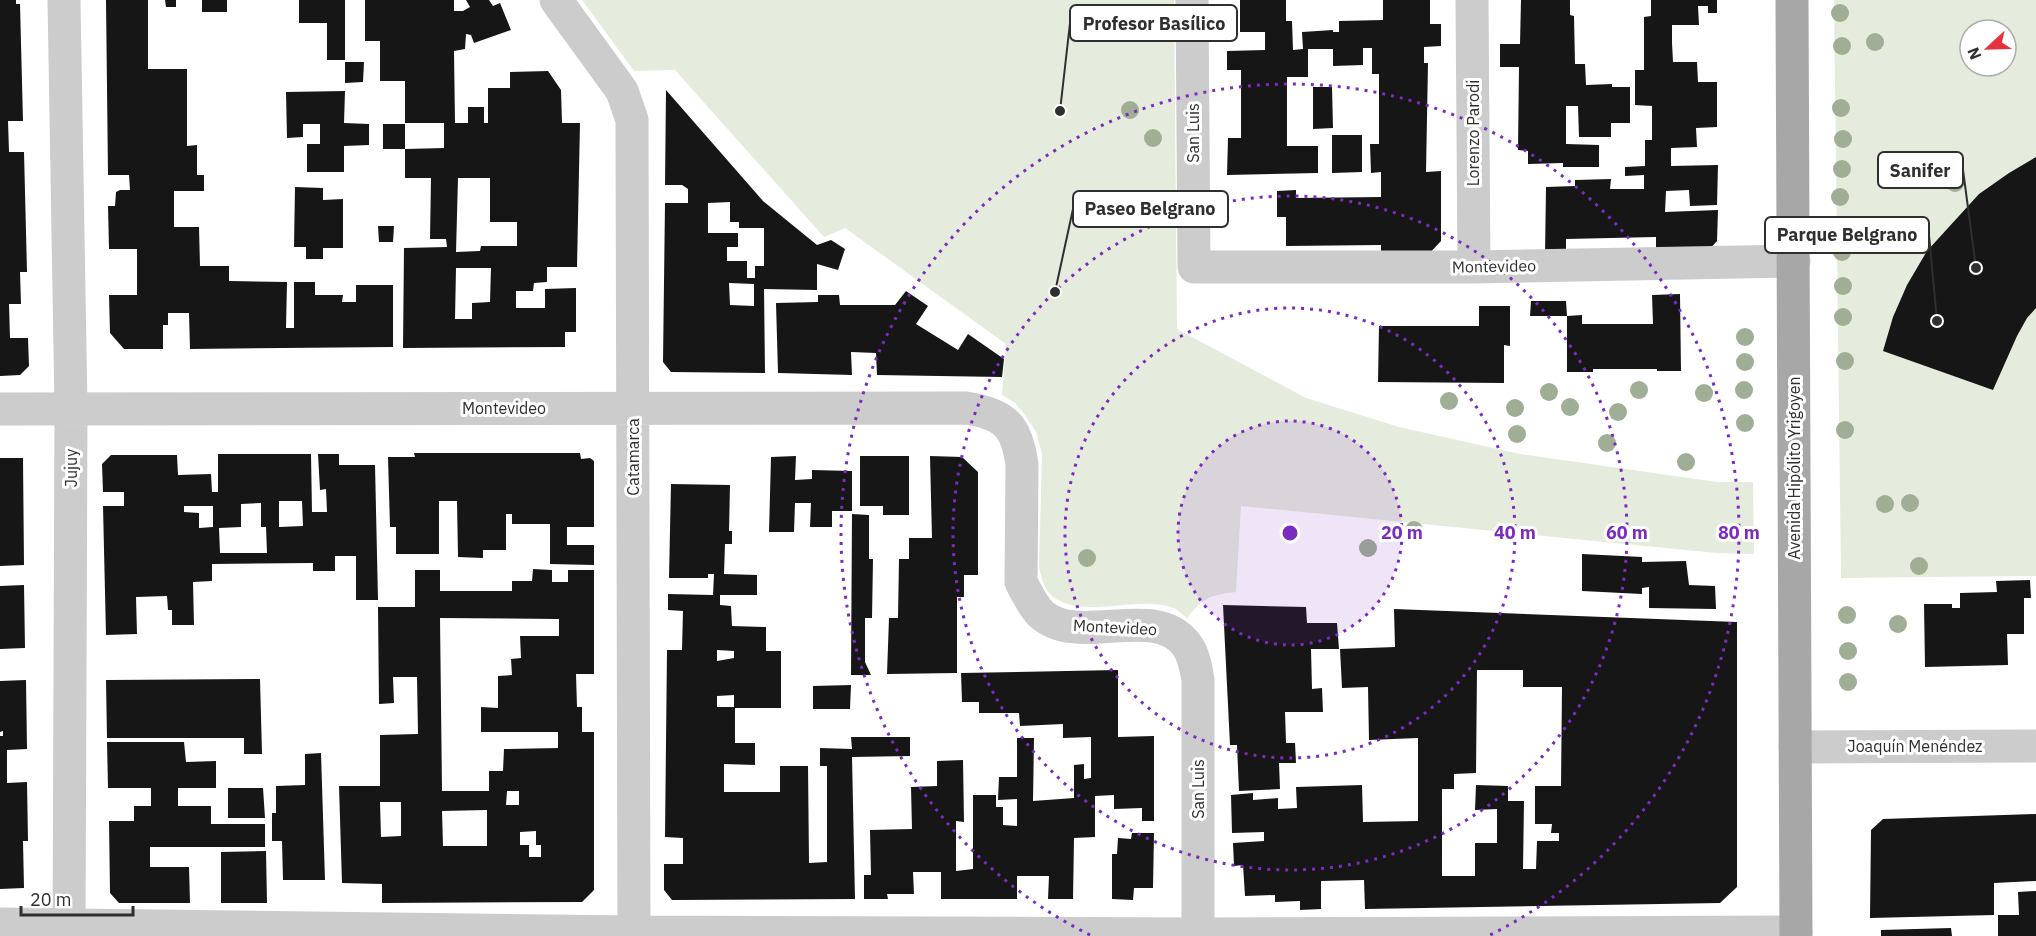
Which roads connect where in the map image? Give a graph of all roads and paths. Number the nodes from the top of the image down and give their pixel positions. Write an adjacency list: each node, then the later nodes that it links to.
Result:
1 (64, 0): 9 (street, Jujuy)
2 (556, 0): 10 (street, Catamarca)
3 (1192, 0): 7 (street, San Luis)
4 (1472, 0): 8 (street, Lorenzo Parodi)
5 (1792, 0): 6 (main road, Avenida Hipólito Yrigoyen)
6 (1794, 261): 8 (street, Montevideo); 14 (main road, Avenida Hipólito Yrigoyen)
7 (1194, 267): 8 (street, Montevideo)
8 (1474, 267)
9 (71, 408): 10 (street, Montevideo); 11 (street, Montevideo); 16 (street, Jujuy)
10 (633, 408): 12 (street, Montevideo); 17 (street, Catamarca)
11 (0, 409)
12 (1186, 644): 19 (street, San Luis)
13 (2036, 746): 14 (street, Joaquín Menéndez)
14 (1795, 747): 18 (main road, Avenida Hipólito Yrigoyen)
15 (0, 924): 16 (street)
16 (69, 930): 17 (street)
17 (634, 934): 19 (street)
18 (1796, 934): 19 (street)
19 (1198, 935)

